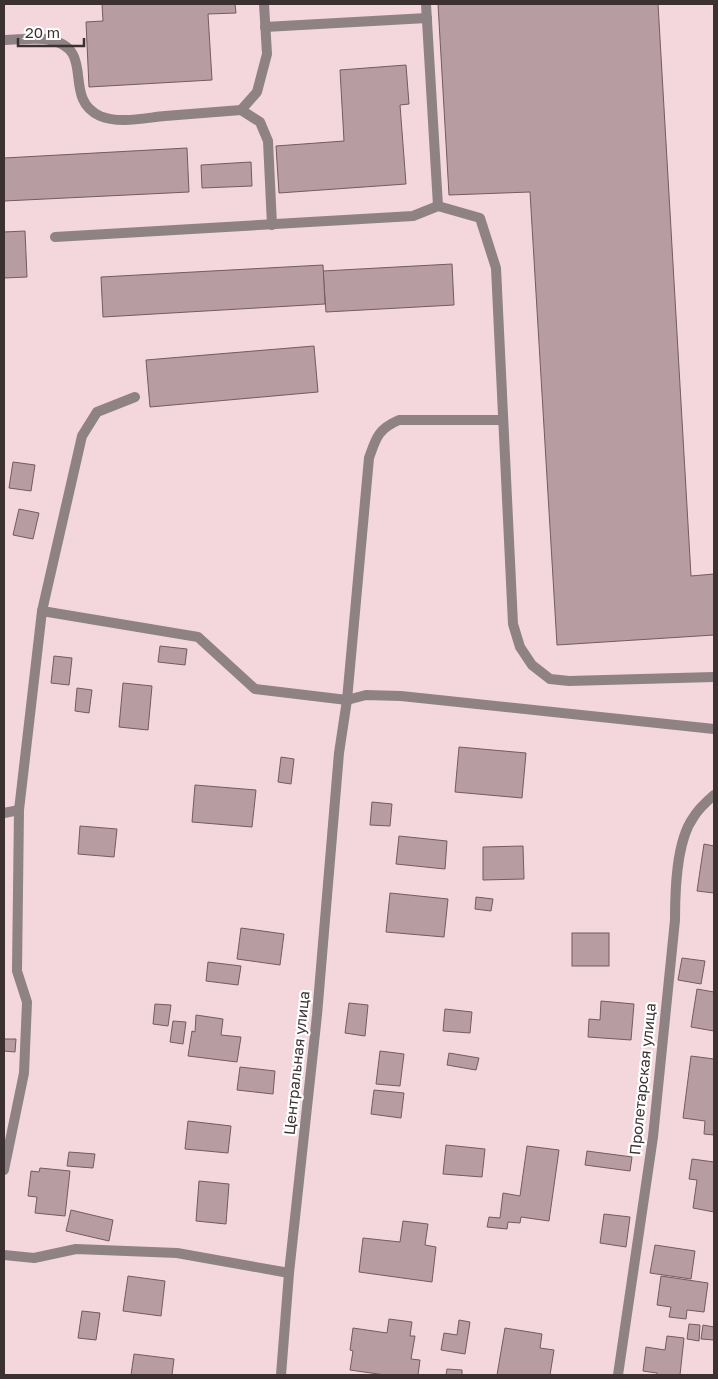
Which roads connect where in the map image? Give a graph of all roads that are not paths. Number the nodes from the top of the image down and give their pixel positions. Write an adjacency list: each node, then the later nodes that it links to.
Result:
1 (264, 4): 4 (street)
2 (426, 4): 3 (street)
3 (427, 18): 4 (street); 7 (street)
4 (265, 28): 6 (street)
5 (4, 40): 6 (street)
6 (241, 110): 8 (street)
7 (438, 206): 8 (street); 11 (street)
8 (272, 224): 9 (street)
9 (55, 237)
10 (135, 397): 12 (street)
11 (503, 420): 13 (street); 14 (street, Центральная улица)
12 (42, 611): 14 (street); 17 (street)
13 (714, 677)
14 (347, 700): 15 (street); 21 (street, Центральная улица)
15 (714, 730)
16 (714, 796): 23 (street, Пролетарская улица)
17 (19, 810): 18 (street); 19 (street)
18 (4, 812)
19 (4, 1170)
20 (4, 1255): 21 (street)
21 (289, 1273): 22 (street, Центральная улица)
22 (281, 1375)
23 (618, 1375)

